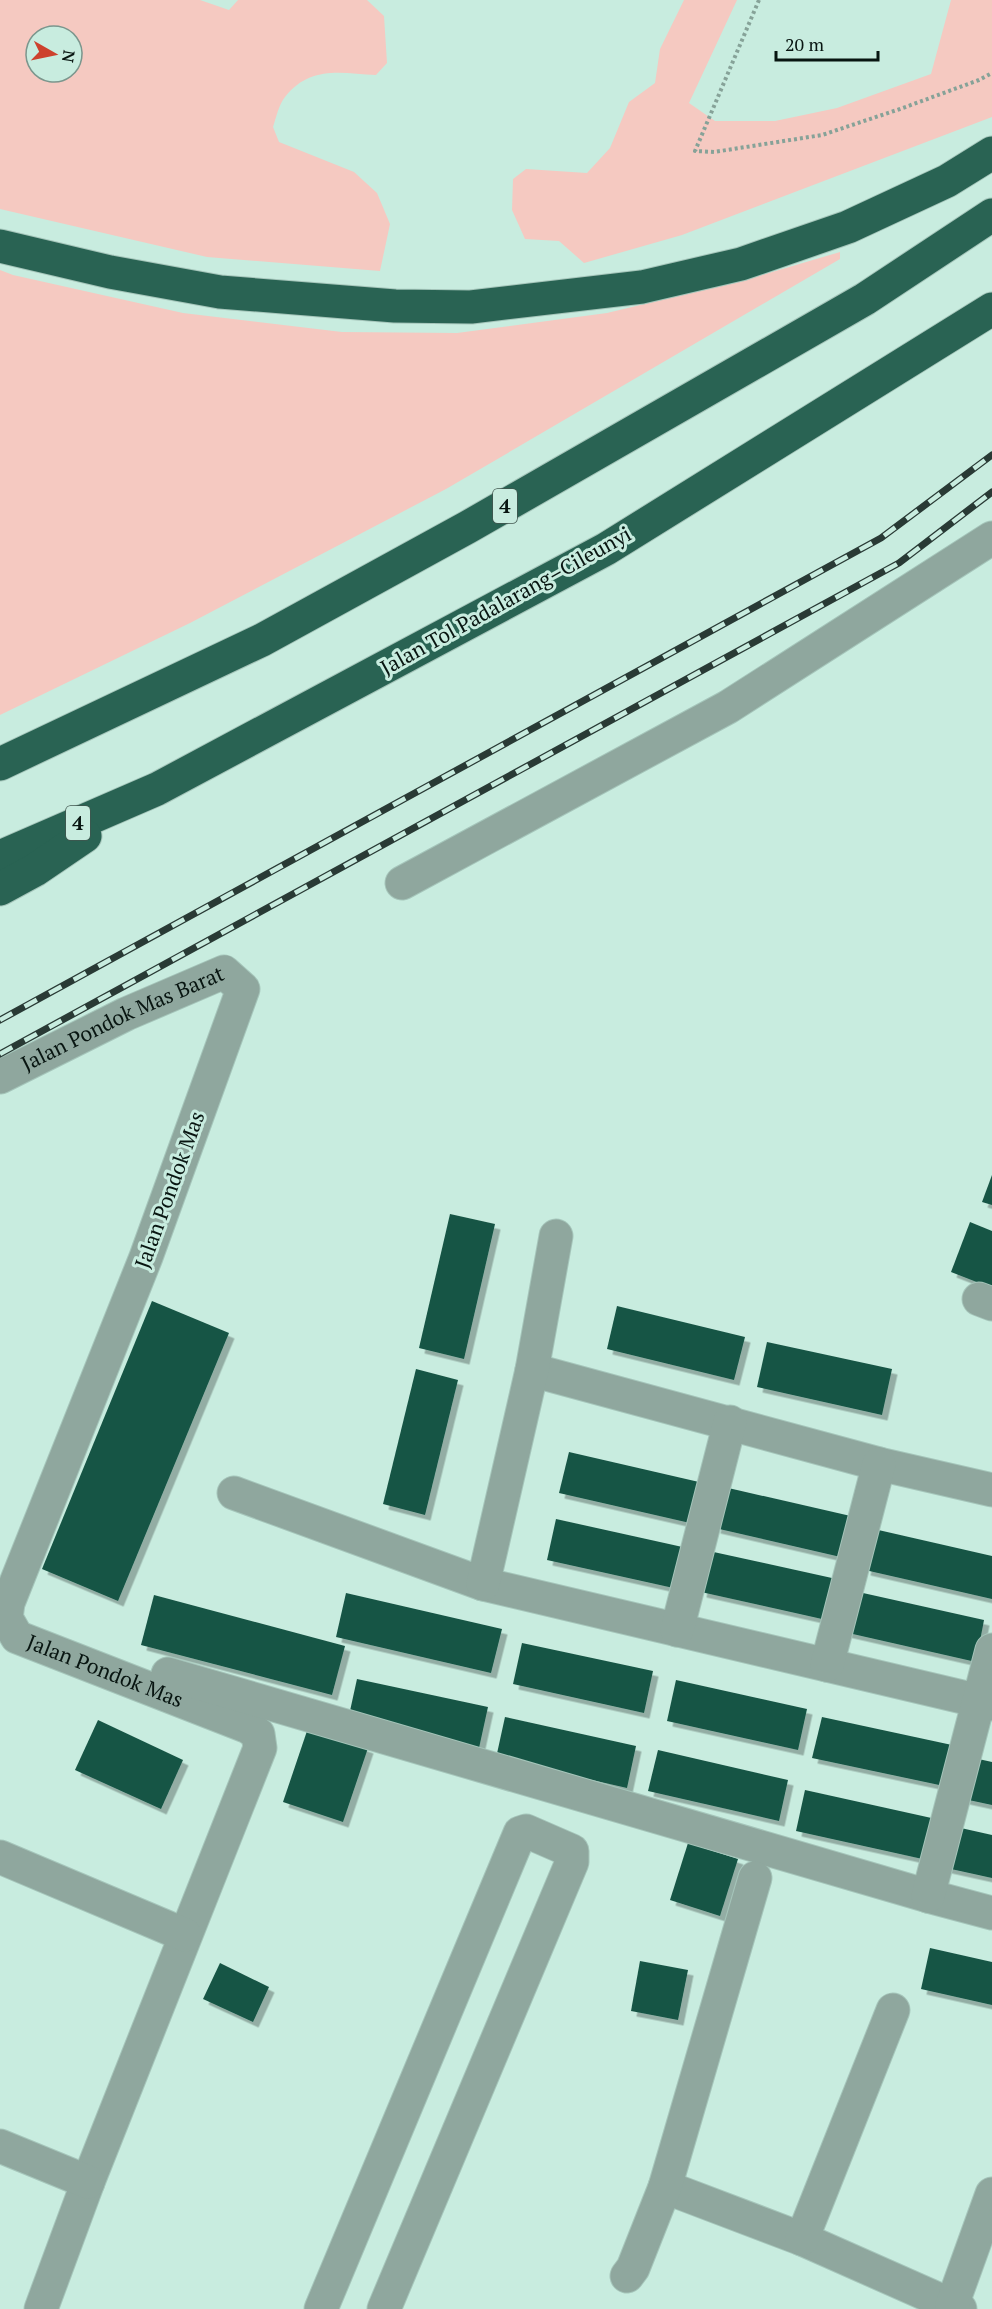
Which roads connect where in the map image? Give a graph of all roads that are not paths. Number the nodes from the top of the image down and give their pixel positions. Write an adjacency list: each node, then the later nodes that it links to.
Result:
1 (992, 153): 3 (highway)
2 (992, 215): 6 (highway, 4)
3 (0, 246)
4 (992, 309): 7 (highway, Jalan Tol Padalarang–Cileunyi / 4)
5 (992, 538): 9 (street)
6 (0, 764)
7 (157, 789): 8 (highway, Jalan Tol Padalarang–Cileunyi / 4); 10 (highway)
8 (0, 857)
9 (402, 883)
10 (0, 889)
11 (243, 988): 12 (street, Jalan Pondok Mas Barat); 29 (street, Jalan Pondok Mas)
12 (0, 1077)
13 (556, 1236): 14 (street)
14 (532, 1370): 15 (street); 19 (street)
15 (730, 1422): 16 (street); 20 (street)
16 (879, 1464): 17 (street); 22 (street)
17 (992, 1490)
18 (234, 1493): 19 (street)
19 (483, 1584): 20 (street)
20 (677, 1630): 22 (street)
21 (992, 1650): 24 (street)
22 (827, 1665): 24 (street)
23 (168, 1674): 27 (street)
24 (985, 1702): 27 (street)
25 (0, 1857): 29 (street)
26 (755, 1878): 33 (street)
27 (928, 1896): 28 (street)
28 (992, 1913)
29 (185, 1935): 32 (street, Jalan Pondok Mas)
30 (893, 2010): 35 (street)
31 (0, 2146): 32 (street)
32 (88, 2182): 38 (street, Jalan Pondok Mas)
33 (665, 2187): 35 (street); 36 (street)
34 (992, 2194): 37 (street)
35 (802, 2239): 37 (street)
36 (627, 2276)
37 (956, 2307)
38 (41, 2309)
39 (321, 2309): 40 (street)
40 (384, 2309)

